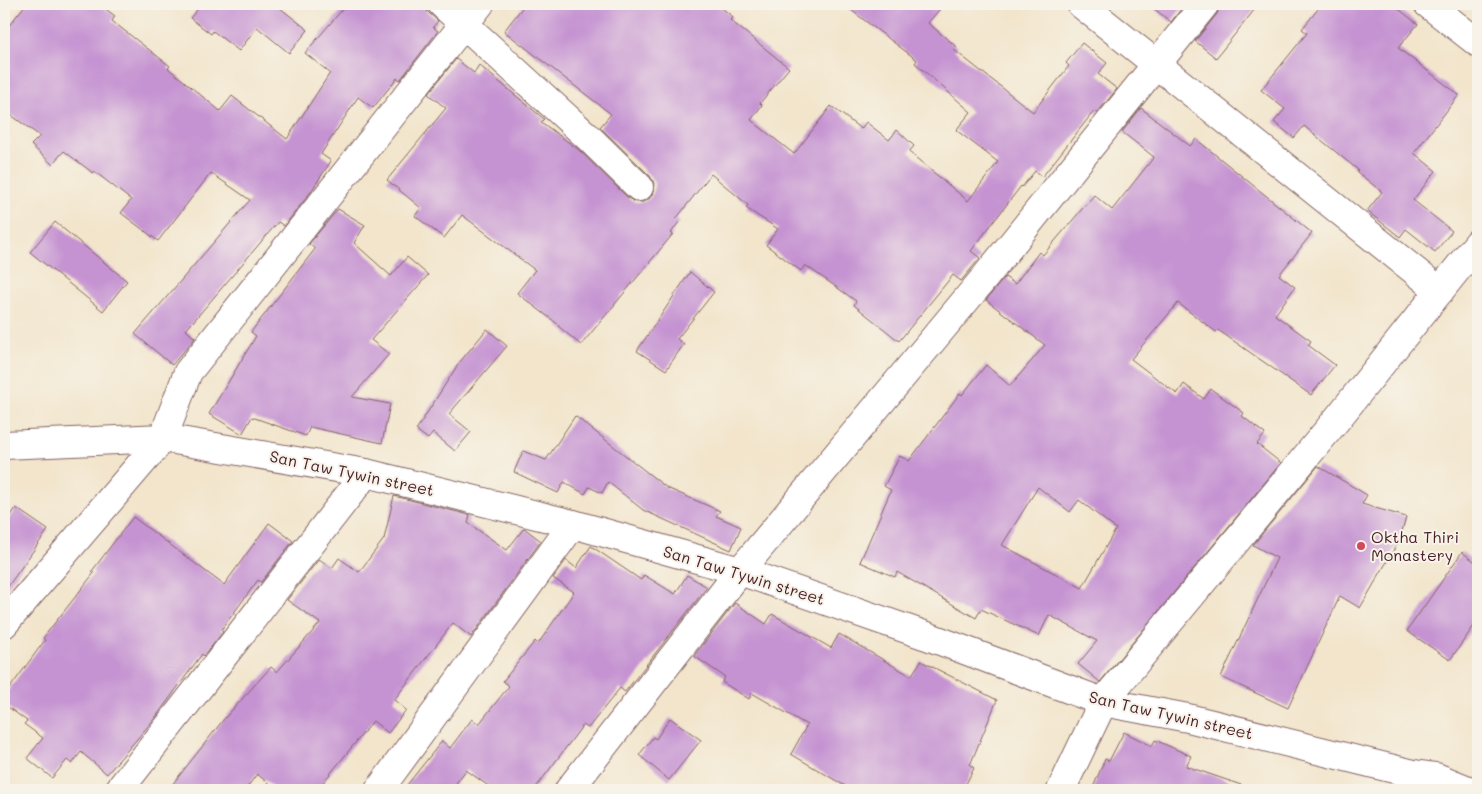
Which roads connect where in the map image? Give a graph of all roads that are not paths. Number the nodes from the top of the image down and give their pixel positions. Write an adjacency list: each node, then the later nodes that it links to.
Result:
1 (442, 4): 5 (street)
2 (1081, 4): 7 (street)
3 (1205, 4): 7 (street)
4 (1428, 4): 6 (street)
5 (473, 13): 8 (street); 11 (street)
6 (1478, 43)
7 (1156, 64): 10 (street); 15 (street)
8 (639, 187)
9 (1478, 243): 10 (street)
10 (1440, 291): 17 (street)
11 (163, 438): 12 (street, San Taw Tywin street); 13 (street, San Taw Tywin street); 16 (street)
12 (4, 445)
13 (366, 473): 14 (street, San Taw Tywin street); 19 (street)
14 (573, 524): 15 (street, San Taw Tywin street); 20 (street)
15 (740, 571): 17 (street, San Taw Tywin street); 21 (street)
16 (4, 624)
17 (1103, 702): 18 (street, San Taw Tywin street); 22 (street)
18 (1410, 782): 23 (street, San Taw Tywin street)
19 (119, 790)
20 (378, 790)
21 (569, 790)
22 (1060, 790)
23 (1468, 790)

